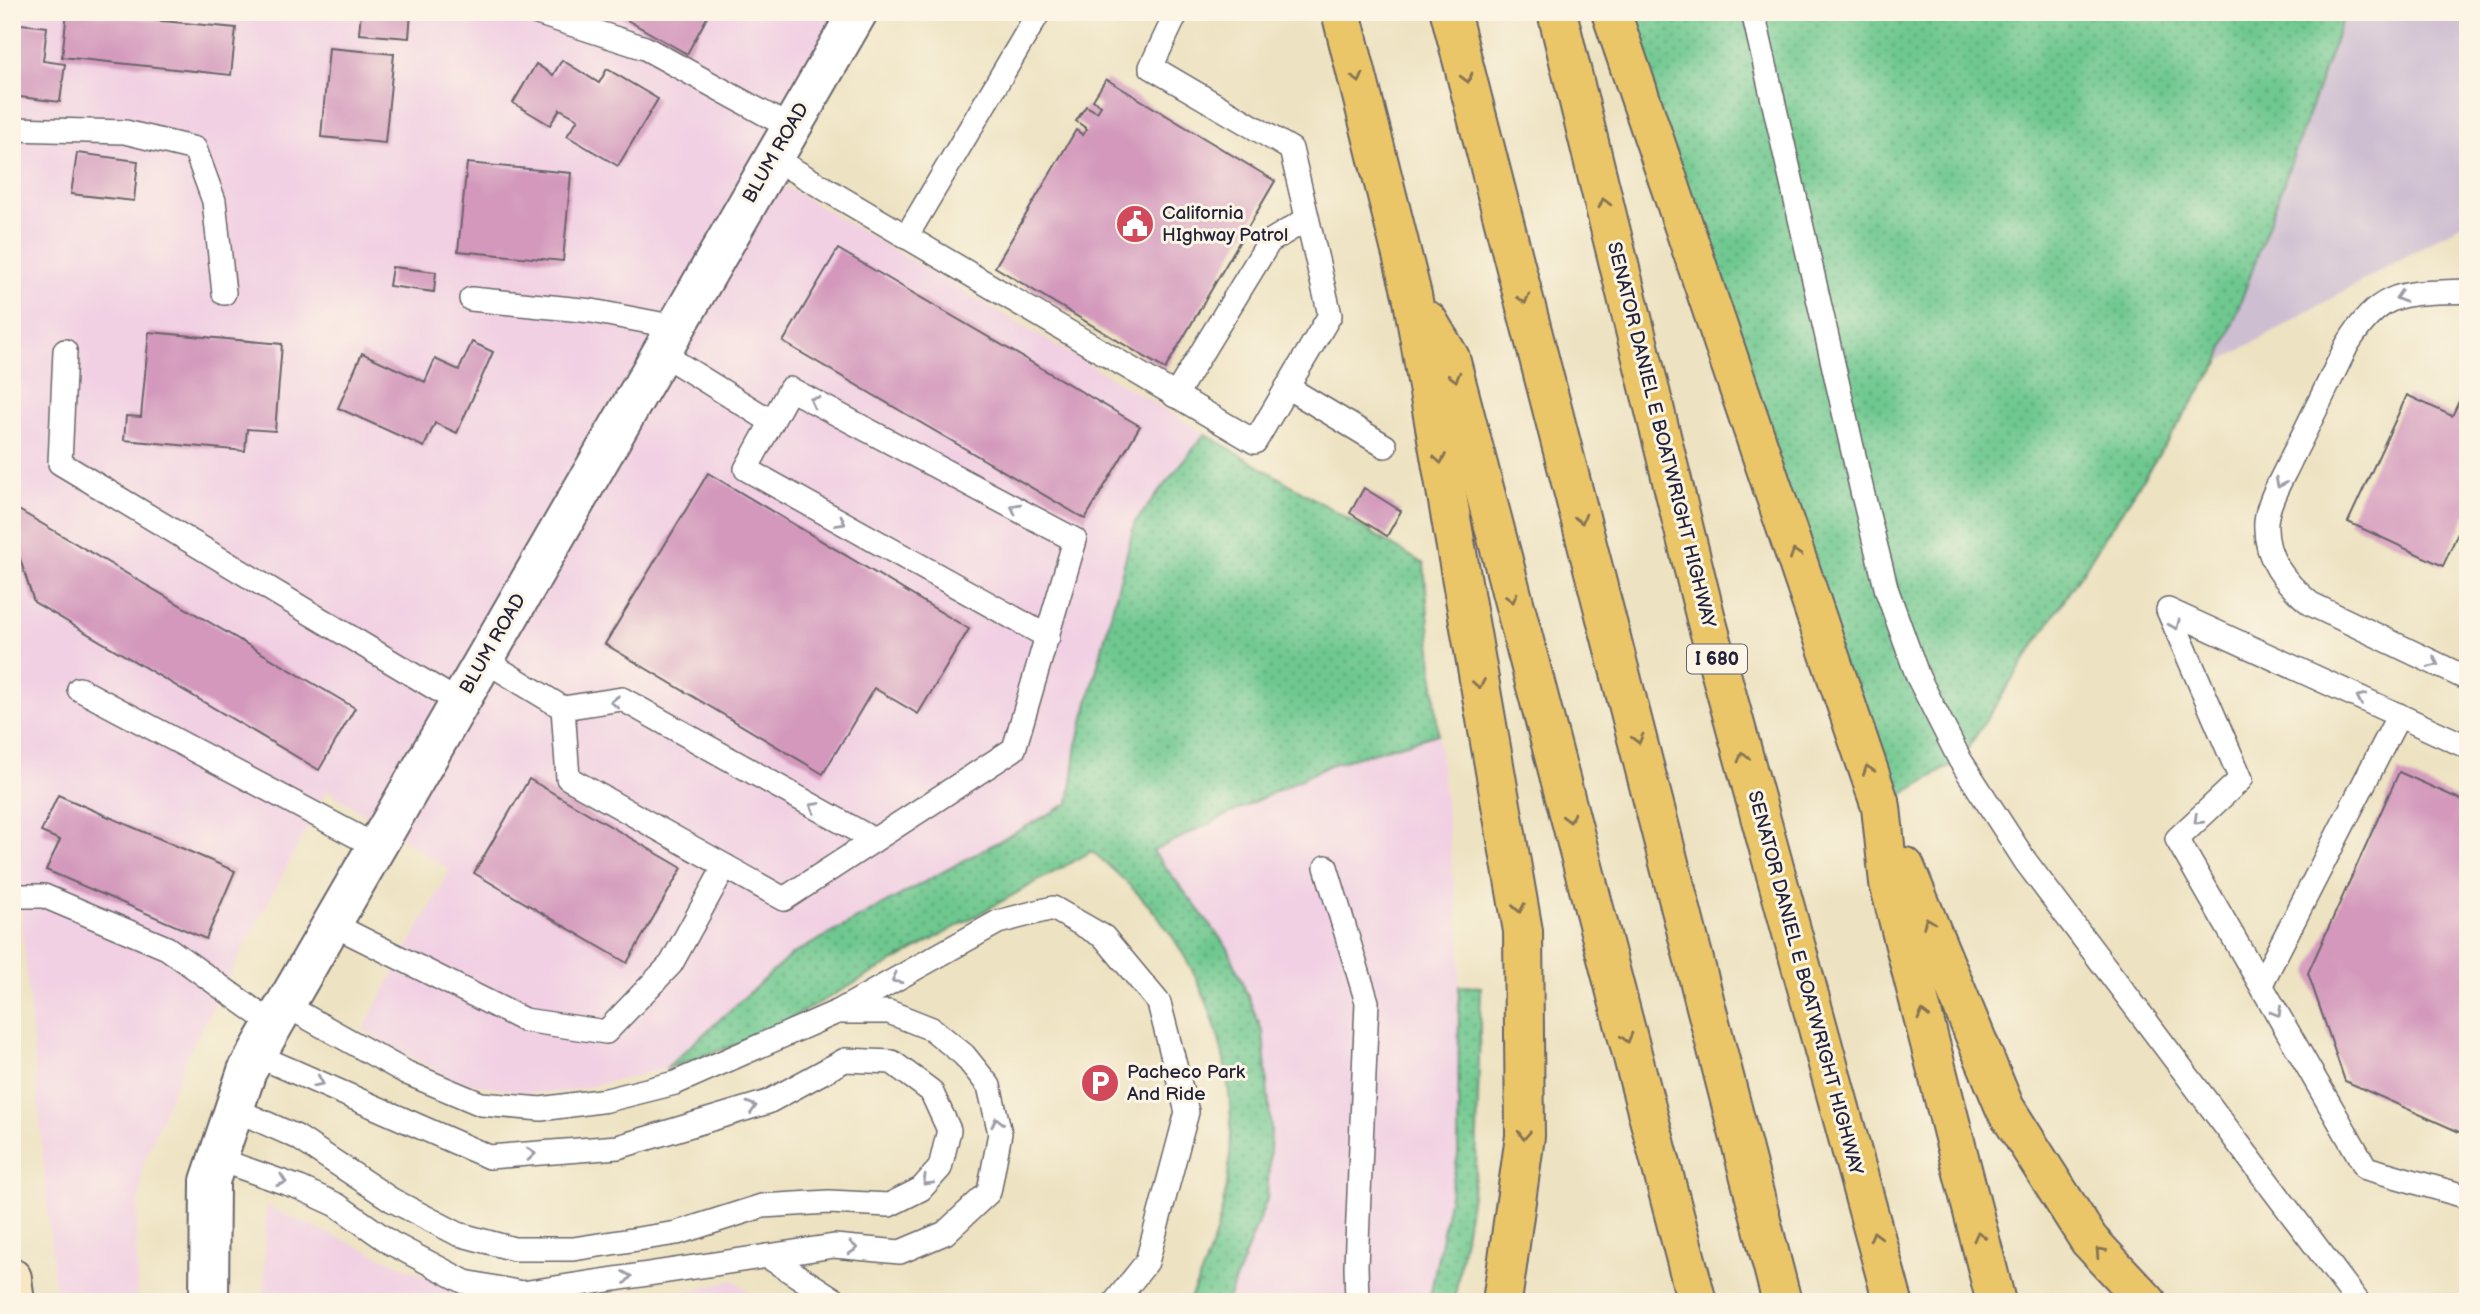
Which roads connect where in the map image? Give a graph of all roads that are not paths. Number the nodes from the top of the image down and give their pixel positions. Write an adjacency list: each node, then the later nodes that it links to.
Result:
1 (534, 12): 11 (lane)
2 (858, 12): 11 (street, BLUM ROAD)
3 (1039, 12): 13 (lane)
4 (1177, 12): 12 (lane)
5 (1341, 12): 16 (highway, one-way to 16)
6 (1450, 12): 55 (highway, one-way to 55)
7 (1558, 12): 56 (highway, SENATOR DANIEL E BOATWRIGHT HIGHWAY / I 680, one-way to 7)
8 (1611, 12): 32 (highway, one-way to 8)
9 (1753, 12): 59 (lane)
10 (12, 129): 15 (lane)
11 (782, 143): 13 (lane); 18 (street, BLUM ROAD)
12 (1307, 219): 20 (lane); 21 (lane)
13 (906, 237): 21 (lane)
14 (2468, 291): 26 (lane, one-way to 26)
15 (224, 293)
16 (1412, 296): 53 (highway, one-way to 53); 54 (highway, one-way to 54)
17 (471, 299): 18 (lane)
18 (669, 340): 22 (lane); 25 (street, BLUM ROAD)
19 (65, 351): 28 (lane)
20 (1287, 387): 21 (lane); 23 (lane)
21 (1175, 396)
22 (772, 422): 24 (lane, one-way to 24); 24 (lane, one-way to 22)
23 (1385, 446)
24 (1048, 637): 33 (lane)
25 (484, 660): 28 (street, BLUM ROAD); 29 (lane)
26 (2468, 679)
27 (79, 689): 34 (lane)
28 (460, 703): 34 (street, BLUM ROAD)
29 (563, 708): 33 (lane, one-way to 29); 35 (lane)
30 (2399, 715): 31 (lane); 39 (lane); 39 (lane, one-way to 39)
31 (2468, 747)
32 (1881, 807): 57 (highway, one-way to 32); 58 (highway, one-way to 32)
33 (874, 840): 35 (lane)
34 (377, 847): 38 (street, BLUM ROAD)
35 (725, 866): 38 (lane)
36 (1326, 867): 52 (lane)
37 (12, 896): 41 (lane)
38 (332, 924): 41 (street, BLUM ROAD)
39 (2261, 984): 44 (lane, one-way to 44)
40 (837, 1012): 41 (lane); 45 (lane, one-way to 40); 51 (lane, one-way to 40)
41 (272, 1028): 42 (street, BLUM ROAD); 42 (lane, one-way to 42)
42 (234, 1109): 43 (street, BLUM ROAD)
43 (217, 1159): 47 (lane, one-way to 47); 49 (street, BLUM ROAD)
44 (2468, 1197)
45 (767, 1256): 47 (lane, one-way to 45); 50 (lane)
46 (12, 1278): 48 (main road)
47 (531, 1297)
48 (15, 1302)
49 (209, 1302)
50 (838, 1302)
51 (1115, 1302)
52 (1356, 1302)
53 (1502, 1302)
54 (1697, 1302)
55 (1782, 1302)
56 (1893, 1302)
57 (1996, 1302)
58 (2147, 1302)
59 (2358, 1302)

